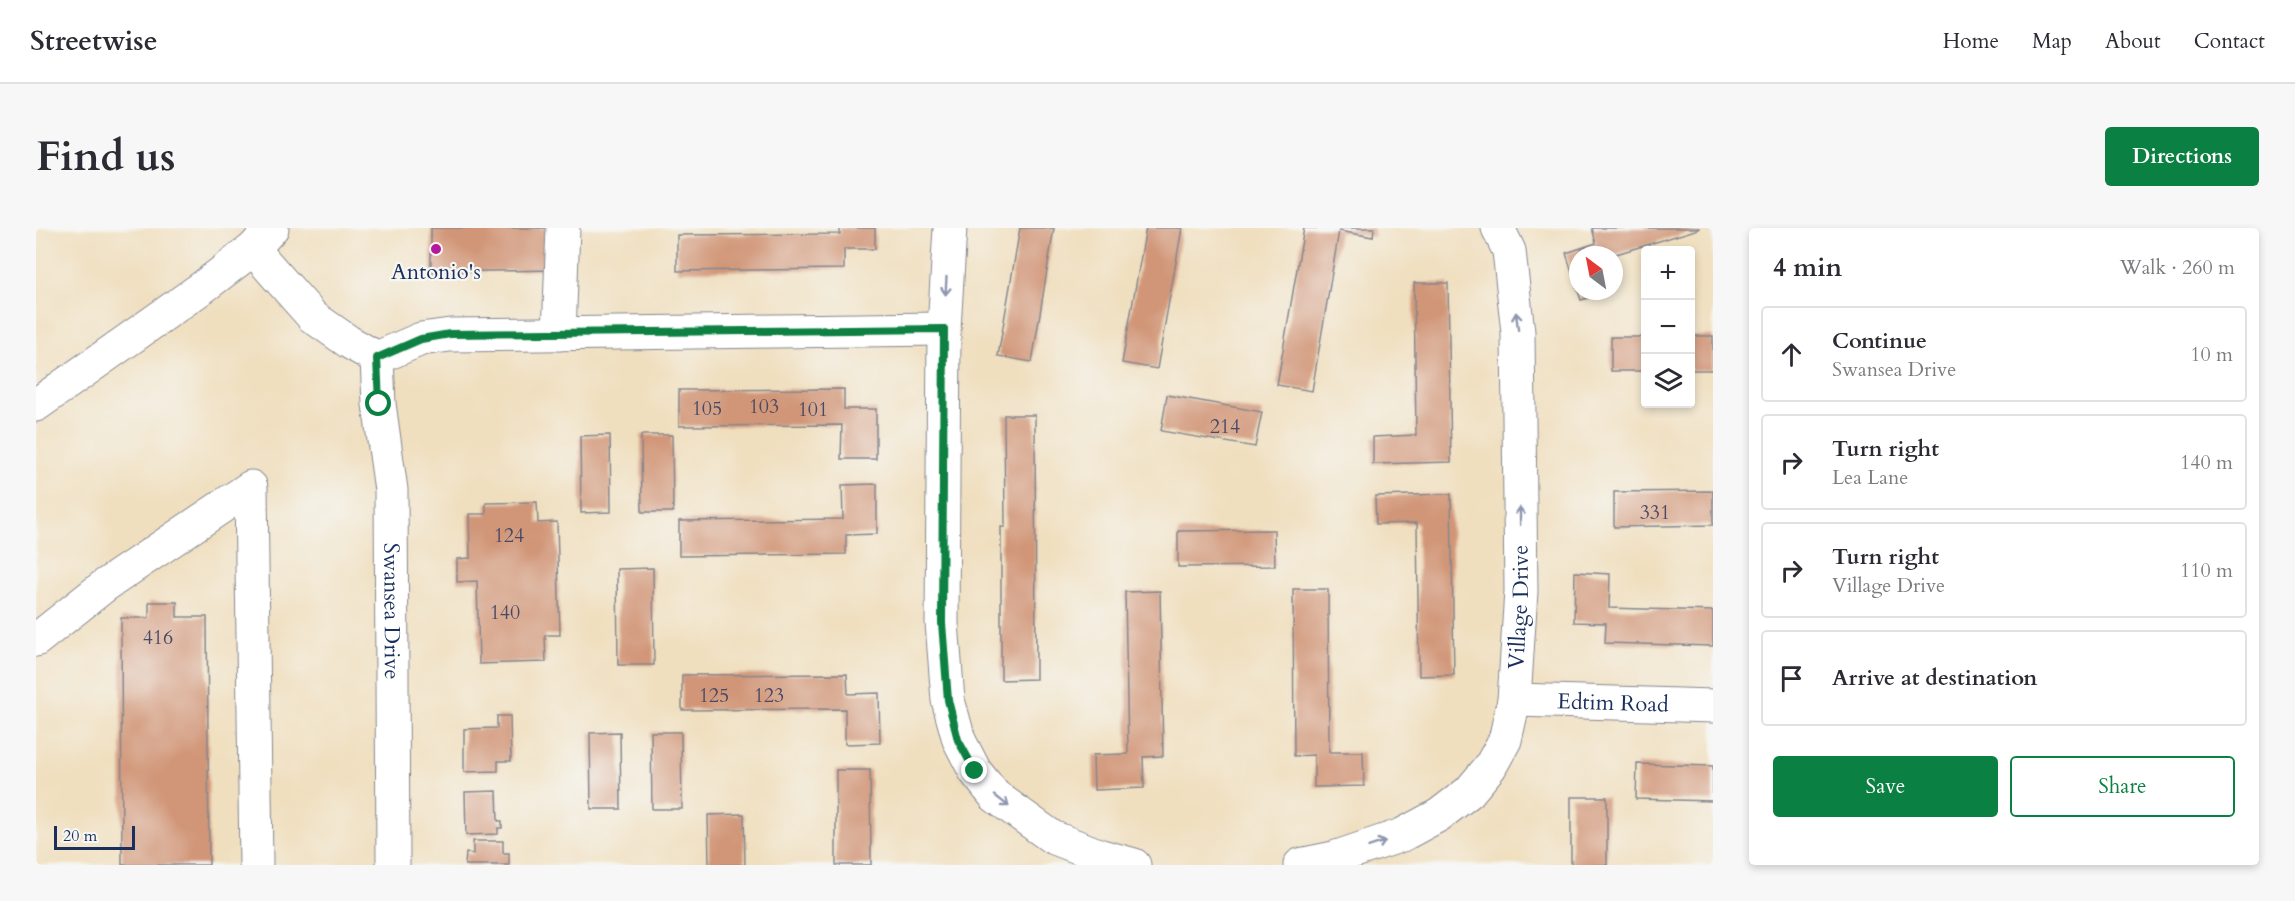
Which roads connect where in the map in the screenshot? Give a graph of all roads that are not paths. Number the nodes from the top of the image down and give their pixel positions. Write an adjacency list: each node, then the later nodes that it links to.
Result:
1 (562, 228): 6 (street)
2 (951, 228): 5 (street, one-way to 5)
3 (1498, 228): 10 (street, Village Drive, one-way to 3)
4 (263, 238): 7 (street); 8 (street)
5 (944, 329): 6 (street); 14 (street, one-way to 14)
6 (559, 334): 7 (street)
7 (377, 358): 13 (street, Swansea Drive)
8 (36, 405)
9 (36, 640): 12 (street)
10 (1514, 700): 11 (street, Edtim Road); 15 (street, Village Drive, one-way to 10)
11 (1713, 706)
12 (256, 865)
13 (393, 865)
14 (1134, 865)
15 (1300, 865)

